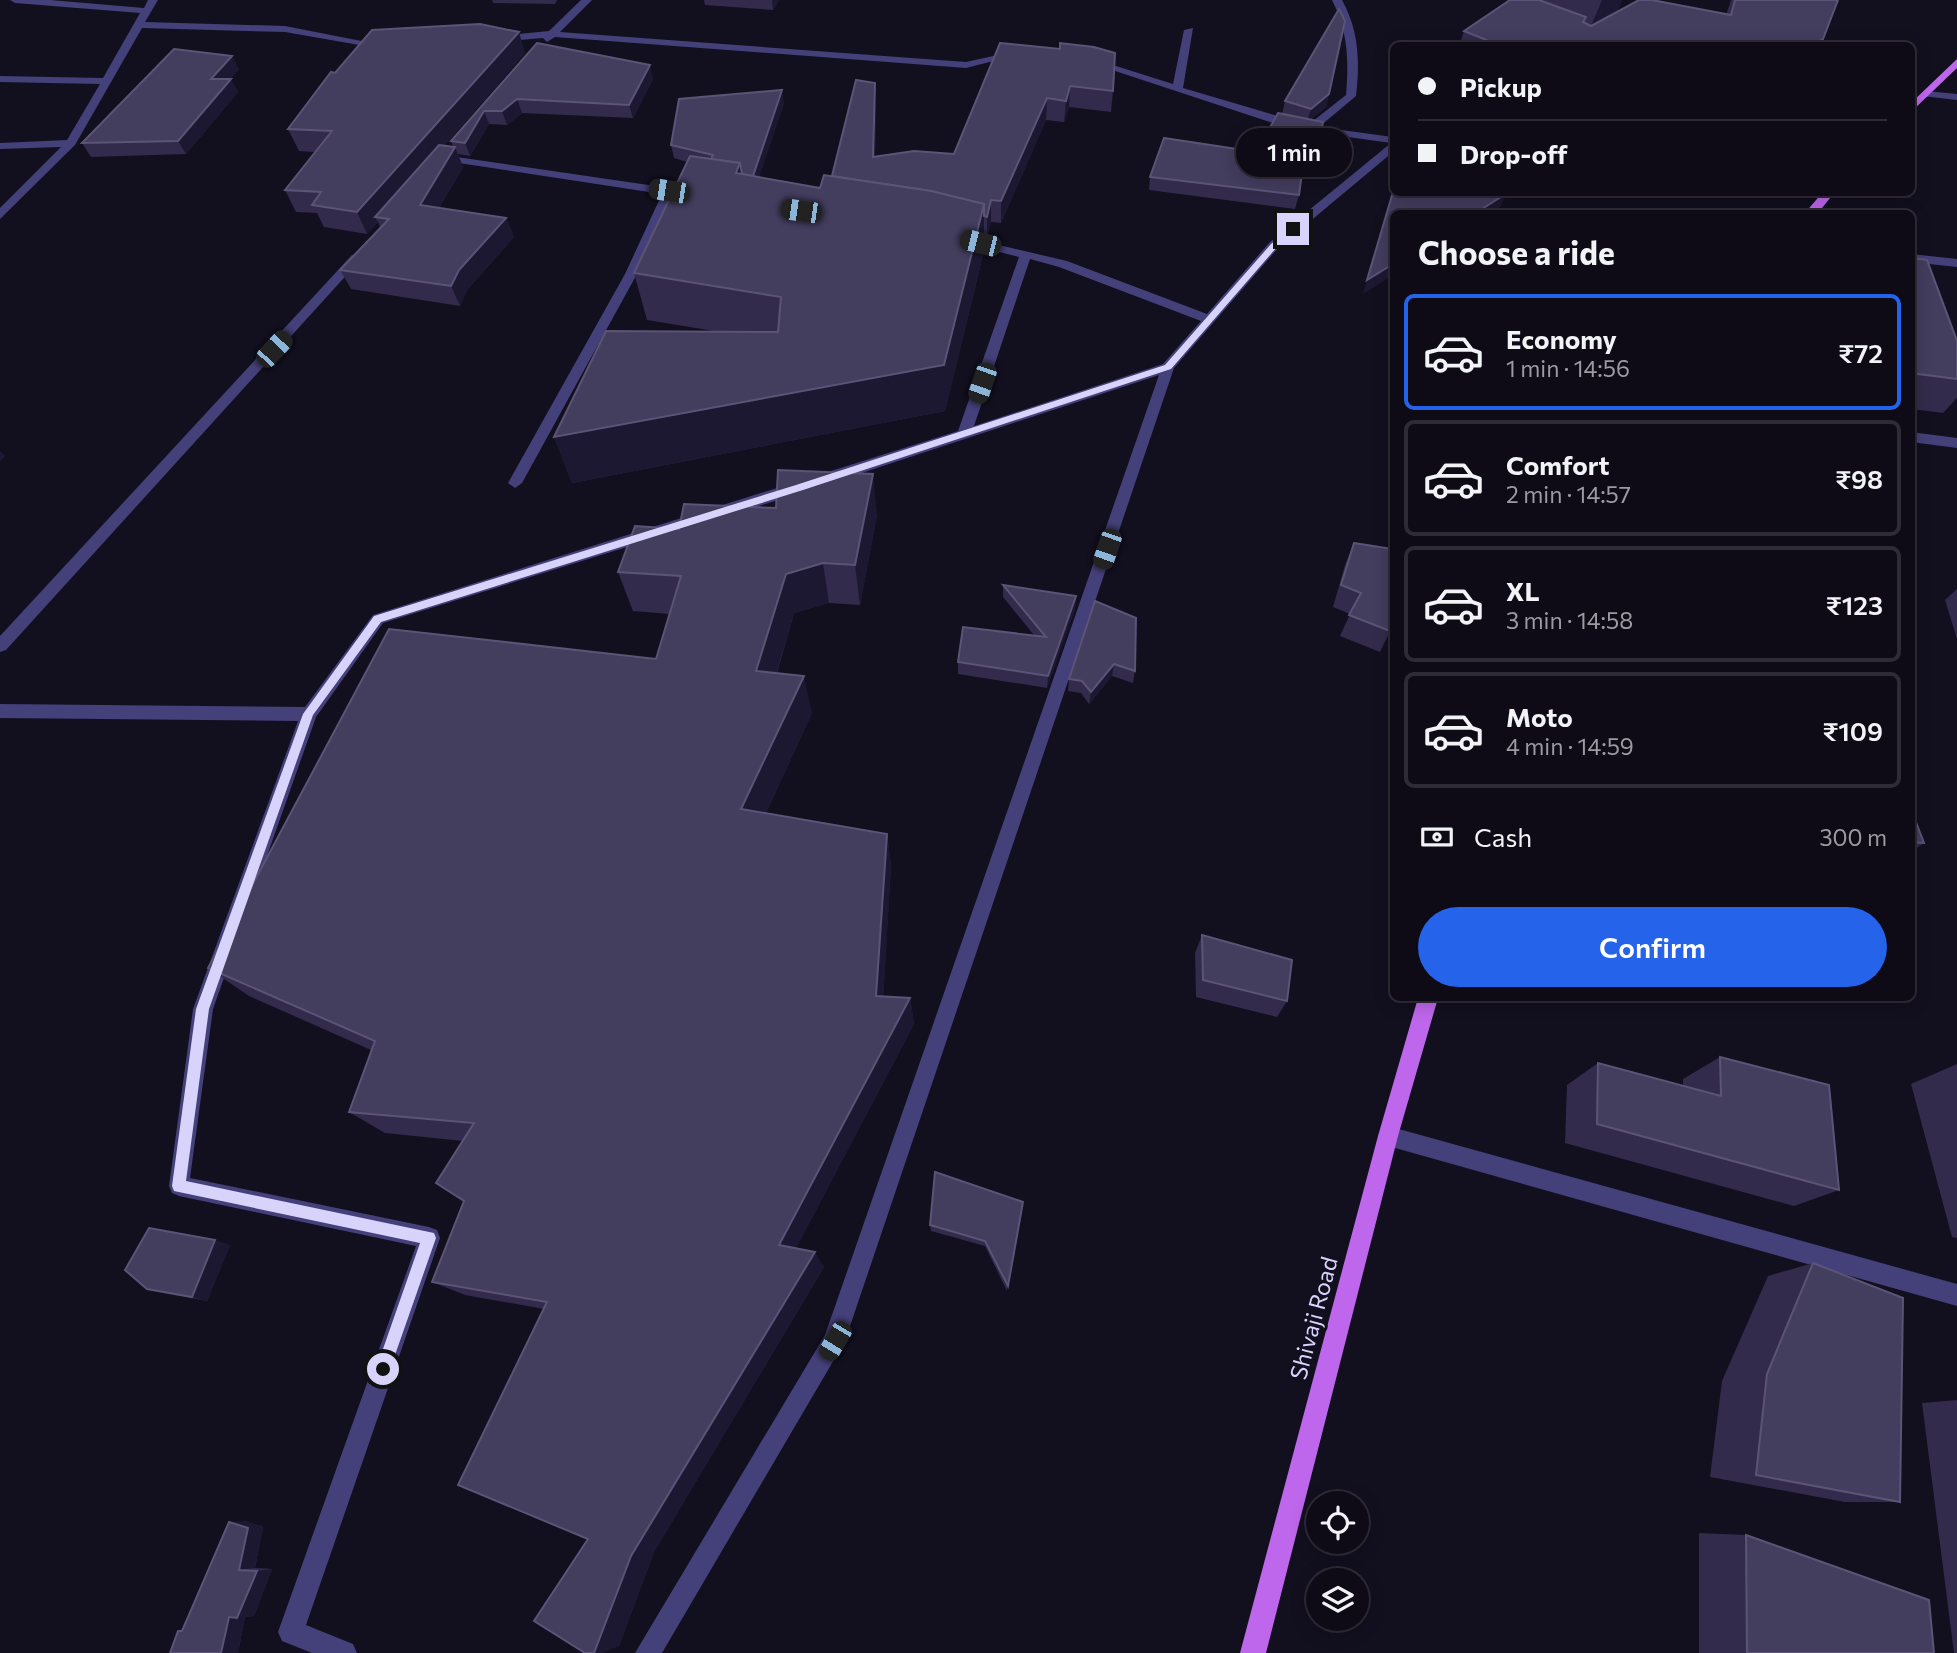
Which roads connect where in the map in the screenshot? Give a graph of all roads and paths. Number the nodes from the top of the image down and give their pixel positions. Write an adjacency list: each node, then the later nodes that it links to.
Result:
1 (15, 0): 5 (street)
2 (153, 0): 5 (street)
3 (587, 0): 8 (street)
4 (1337, 0): 21 (street)
5 (147, 10): 6 (street)
6 (138, 25): 10 (street); 16 (street)
7 (1189, 30): 17 (street)
8 (551, 34): 9 (street); 11 (street); 12 (street)
9 (488, 39)
10 (389, 46)
11 (533, 54)
12 (1034, 55)
13 (1082, 61): 17 (street)
14 (1957, 62): 18 (main road)
15 (0, 79): 16 (street)
16 (106, 81): 23 (street)
17 (1178, 88): 21 (street)
18 (1926, 94): 19 (street); 20 (main road)
19 (1957, 97)
20 (1915, 105)
21 (1310, 129): 22 (street)
22 (1390, 140)
23 (71, 143): 24 (street); 31 (street)
24 (0, 146)
25 (1390, 148): 37 (street)
26 (443, 158): 27 (street)
27 (669, 191): 29 (street); 42 (street)
28 (1826, 196): 30 (main road)
29 (708, 197)
30 (1814, 210)
31 (0, 215)
32 (947, 234): 34 (street)
33 (364, 249): 43 (street)
34 (1027, 254): 37 (street); 39 (street)
35 (1915, 258): 36 (street)
36 (1957, 263)
37 (1209, 319): 38 (street)
38 (1168, 367): 39 (street); 50 (street)
39 (964, 434): 45 (street)
40 (1915, 438): 41 (street)
41 (1957, 443)
42 (515, 483)
43 (0, 646)
44 (0, 711): 45 (street)
45 (309, 714): 49 (street)
46 (1427, 1001): 47 (main road, Shivaji Road)
47 (1388, 1136): 48 (street); 51 (main road, Shivaji Road)
48 (1957, 1295)
49 (344, 1653)
50 (648, 1653)
51 (1253, 1653)

